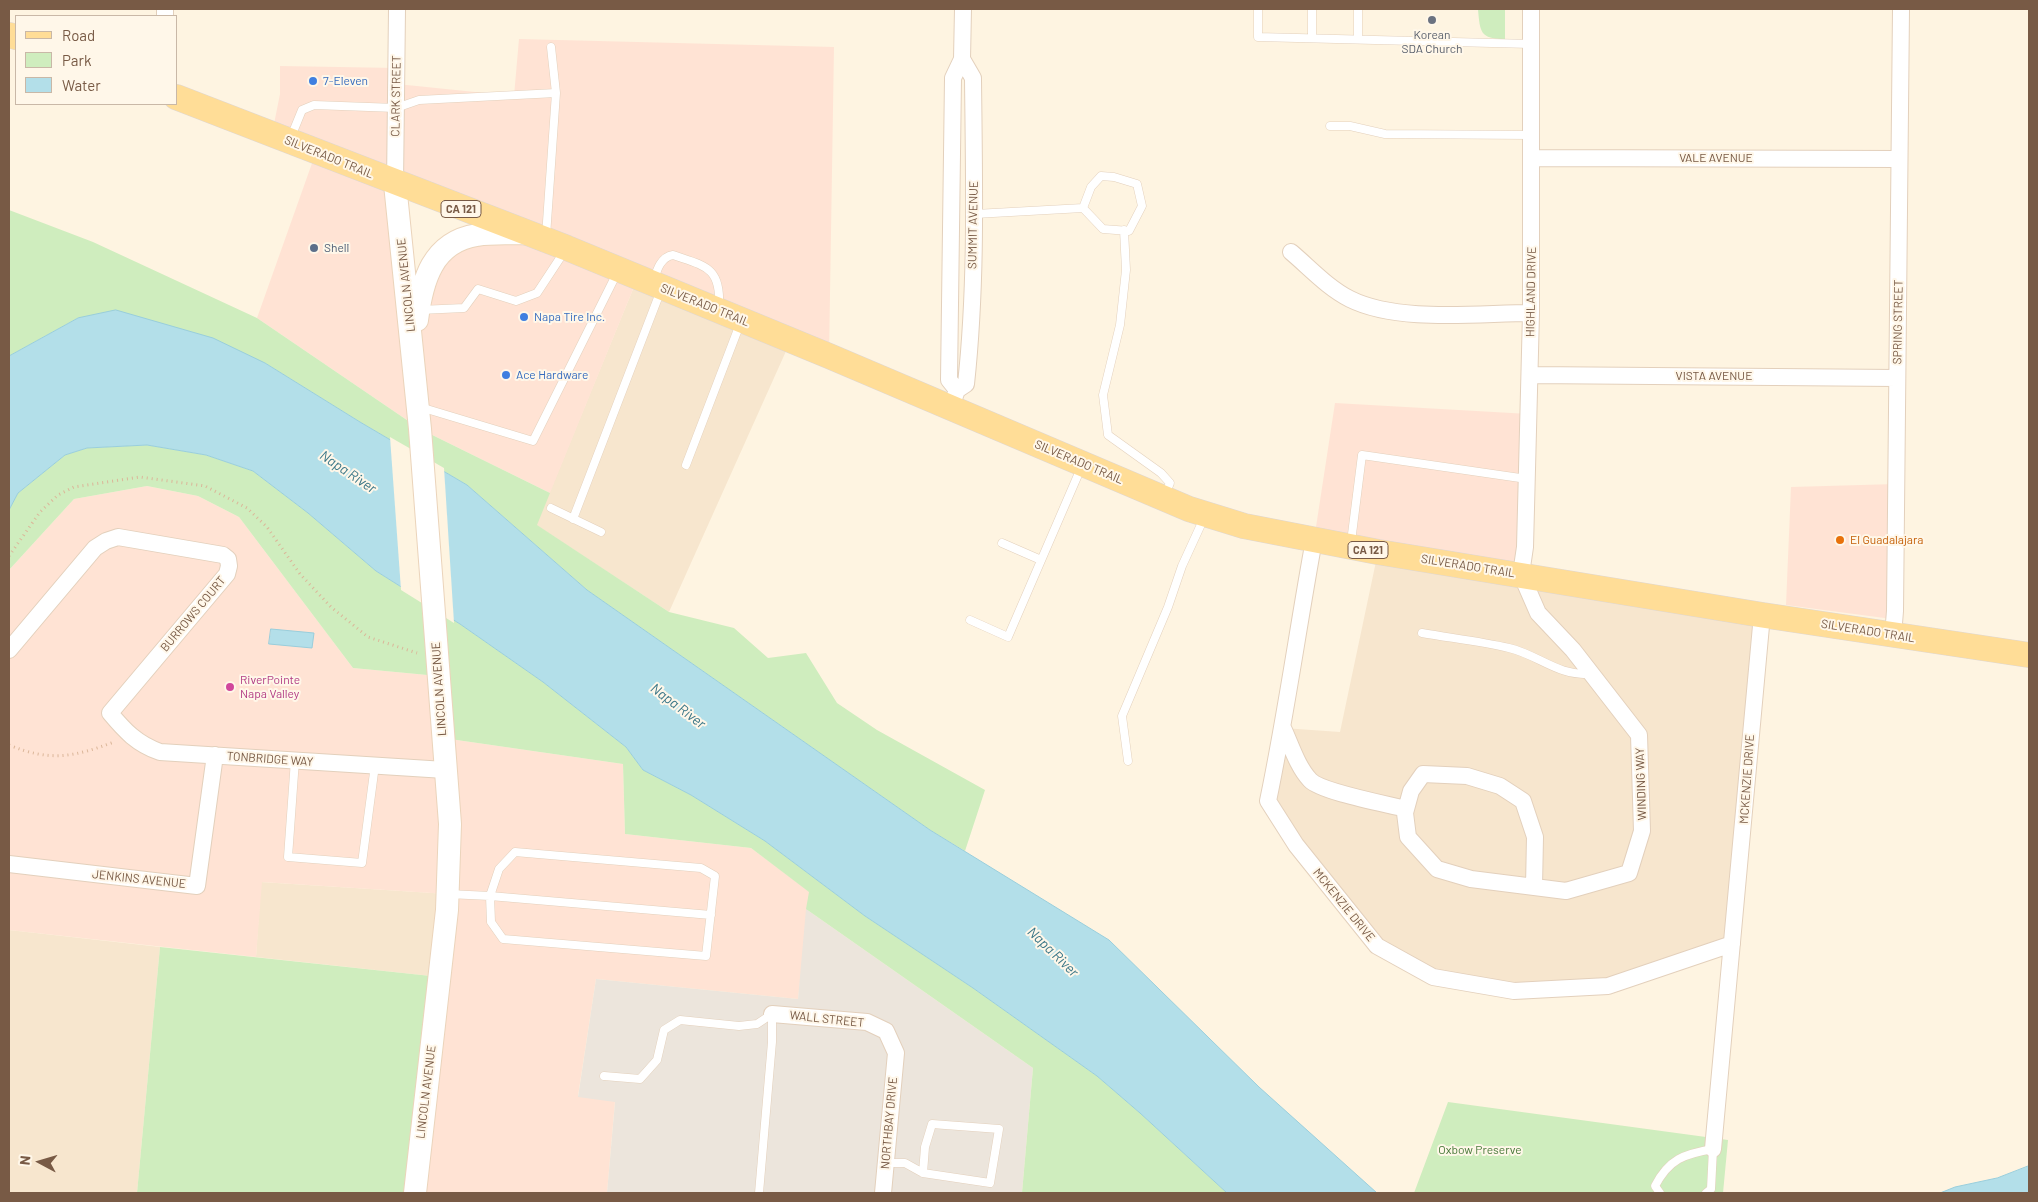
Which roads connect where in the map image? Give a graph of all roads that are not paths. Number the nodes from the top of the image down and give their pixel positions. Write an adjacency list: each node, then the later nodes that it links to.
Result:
1 (397, 9): 15 (street, CLARK STREET)
2 (963, 9): 12 (street, SUMMIT AVENUE)
3 (1258, 9): 8 (lane)
4 (1312, 9): 8 (lane)
5 (1358, 9): 9 (lane)
6 (1531, 9): 10 (street, HIGHLAND DRIVE)
7 (1901, 9): 20 (street, SPRING STREET)
8 (1312, 37): 9 (lane)
9 (1358, 38): 10 (lane)
10 (1531, 44): 17 (street, HIGHLAND DRIVE)
11 (550, 47): 13 (lane)
12 (962, 59): 23 (street, SUMMIT AVENUE); 35 (street, SUMMIT AVENUE)
13 (556, 93): 15 (lane); 25 (lane)
14 (178, 98): 18 (main road, SILVERADO TRAIL / CA 121)
15 (396, 108): 18 (lane); 21 (street, CLARK STREET)
16 (1330, 126): 17 (lane)
17 (1532, 135): 19 (street, HIGHLAND DRIVE)
18 (290, 141): 21 (main road, SILVERADO TRAIL / CA 121)
19 (1532, 158): 20 (street, VALE AVENUE); 30 (street, HIGHLAND DRIVE)
20 (1899, 159): 34 (street, SPRING STREET)
21 (395, 184): 25 (main road, SILVERADO TRAIL / CA 121); 32 (main road, LINCOLN AVENUE)
22 (1083, 208): 23 (lane); 24 (lane); 24 (lane)
23 (975, 214): 35 (street, SUMMIT AVENUE)
24 (1124, 230): 40 (lane)
25 (547, 241): 27 (main road, SILVERADO TRAIL / CA 121); 29 (main road); 29 (lane)
26 (1291, 252): 30 (street)
27 (618, 269): 28 (main road, SILVERADO TRAIL / CA 121); 36 (lane)
28 (657, 285): 31 (main road, SILVERADO TRAIL / CA 121); 31 (lane); 43 (lane)
29 (419, 310): 32 (main road)
30 (1531, 313): 33 (street, HIGHLAND DRIVE)
31 (730, 315): 35 (main road, SILVERADO TRAIL / CA 121); 38 (lane)
32 (414, 356): 36 (main road, LINCOLN AVENUE)
33 (1530, 374): 34 (street, VISTA AVENUE); 39 (street, HIGHLAND DRIVE)
34 (1897, 378): 53 (street, SPRING STREET)
35 (954, 398): 37 (main road, SILVERADO TRAIL / CA 121)
36 (418, 406): 63 (main road, LINCOLN AVENUE)
37 (1083, 464): 40 (main road, SILVERADO TRAIL / CA 121); 48 (lane)
38 (686, 465)
39 (1527, 479): 47 (lane); 49 (street, HIGHLAND DRIVE)
40 (1164, 499): 42 (main road, SILVERADO TRAIL / CA 121)
41 (551, 508): 43 (lane)
42 (1206, 514): 45 (main road, SILVERADO TRAIL / CA 121); 61 (lane)
43 (572, 519): 44 (lane)
44 (601, 532)
45 (1314, 540): 47 (main road, SILVERADO TRAIL / CA 121); 58 (street, MCKENZIE DRIVE)
46 (1002, 543): 48 (lane)
47 (1350, 547): 49 (main road, SILVERADO TRAIL / CA 121)
48 (1041, 560): 51 (lane)
49 (1521, 574): 50 (main road, SILVERADO TRAIL / CA 121); 56 (street, WINDING WAY)
50 (1762, 615): 53 (main road, SILVERADO TRAIL / CA 121); 70 (street, MCKENZIE DRIVE)
51 (970, 620)
52 (1422, 633): 56 (lane)
53 (1893, 635): 55 (main road, SILVERADO TRAIL / CA 121)
54 (9, 650): 57 (street, BURROWS COURT)
55 (2029, 655)
56 (1592, 674): 66 (street, WINDING WAY)
57 (110, 713): 59 (street, TONBRIDGE WAY)
58 (1284, 728): 64 (street); 70 (street, MCKENZIE DRIVE)
59 (216, 755): 60 (street, TONBRIDGE WAY); 65 (street, JENKINS AVENUE)
60 (295, 760): 62 (street, TONBRIDGE WAY); 62 (lane)
61 (1128, 760)
62 (374, 765): 63 (street, TONBRIDGE WAY)
63 (445, 770): 67 (main road, LINCOLN AVENUE)
64 (1406, 809): 66 (street, WINDING WAY); 66 (street, WINDING WAY)
65 (9, 864)
66 (1534, 887)
67 (448, 894): 68 (lane); 77 (main road, LINCOLN AVENUE)
68 (490, 896): 69 (lane); 69 (lane); 69 (lane)
69 (710, 915)
70 (1732, 944): 74 (street, MCKENZIE DRIVE)
71 (772, 1014): 72 (street, WALL STREET); 73 (lane); 78 (lane)
72 (896, 1053): 75 (street, NORTHBAY DRIVE)
73 (604, 1076)
74 (1713, 1149): 80 (lane); 81 (lane)
75 (886, 1163): 76 (lane); 79 (street, NORTHBAY DRIVE)
76 (922, 1173): 76 (lane)
77 (415, 1193)
78 (759, 1193)
79 (883, 1193)
80 (1660, 1193)
81 (1706, 1193)

